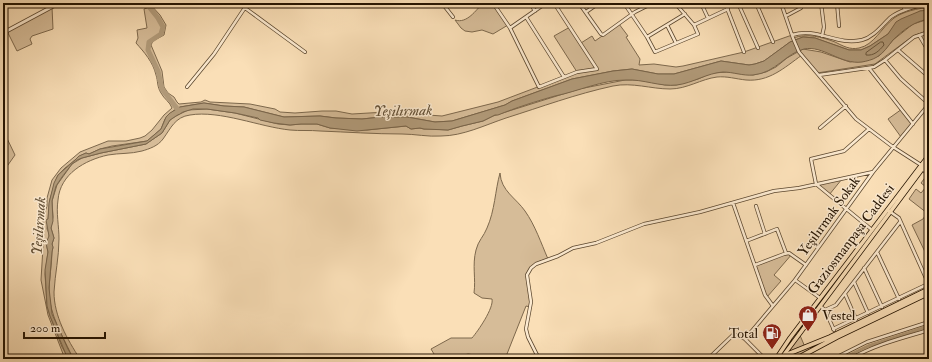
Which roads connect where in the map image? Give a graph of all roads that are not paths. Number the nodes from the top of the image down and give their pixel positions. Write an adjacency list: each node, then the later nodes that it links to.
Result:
1 (59, 3): 39 (street)
2 (248, 3): 23 (street)
3 (442, 3): 31 (street)
4 (493, 3): 37 (street)
5 (530, 3): 26 (street)
6 (546, 3): 26 (street)
7 (554, 3): 54 (street)
8 (580, 3): 27 (street)
9 (599, 3): 27 (street)
10 (624, 3): 28 (street)
11 (653, 3): 28 (street)
12 (675, 3): 29 (street)
13 (701, 3): 33 (street)
14 (725, 3): 24 (street)
15 (738, 3): 46 (street)
16 (756, 3): 44 (street)
17 (782, 3): 30 (street)
18 (800, 3): 30 (street)
19 (821, 3): 42 (street)
20 (837, 3): 36 (street)
21 (902, 3): 25 (street)
22 (929, 4): 25 (street)
23 (245, 8): 48 (street); 56 (street)
24 (728, 8): 33 (street); 49 (street)
25 (905, 10): 42 (street)
26 (535, 11): 32 (street)
27 (586, 12): 28 (street)
28 (632, 14): 43 (street)
29 (685, 14): 34 (street); 35 (street)
30 (786, 16): 40 (street)
31 (454, 17)
32 (526, 17): 37 (street); 54 (street)
33 (708, 18): 35 (street)
34 (667, 25): 43 (street); 45 (street)
35 (694, 25): 45 (street)
36 (839, 26)
37 (510, 28): 54 (street)
38 (929, 32): 41 (street)
39 (3, 33)
40 (792, 35): 42 (street); 53 (street)
41 (919, 35): 47 (street); 50 (street)
42 (822, 36)
43 (647, 37): 45 (street)
44 (773, 42)
45 (676, 43)
46 (758, 48)
47 (898, 50): 51 (street); 55 (street)
48 (305, 52)
49 (744, 52)
50 (929, 52)
51 (885, 60): 52 (street); 57 (street)
52 (870, 68): 53 (street); 59 (street)
53 (819, 75): 58 (street)
54 (564, 77)
55 (929, 77)
56 (187, 87)
57 (929, 104): 59 (street, Yeşilırmak Sokak)
58 (846, 106): 60 (street); 61 (street)
59 (913, 124): 62 (street, Yeşilırmak Sokak)
60 (820, 128)
61 (869, 129): 62 (street); 68 (street)
62 (893, 147): 65 (street); 66 (street, Yeşilırmak Sokak)
63 (929, 154): 65 (main road, Gaziosmanpaşa Caddesi)
64 (929, 160): 65 (main road, Gaziosmanpaşa Caddesi)
65 (922, 167): 67 (street); 72 (main road, Gaziosmanpaşa Caddesi)
66 (873, 172): 68 (street); 71 (street, Yeşilırmak Sokak)
67 (929, 178)
68 (816, 184): 69 (street); 71 (street)
69 (733, 203): 76 (street); 102 (street)
70 (756, 206): 75 (street)
71 (847, 211): 74 (street); 79 (street, Yeşilırmak Sokak)
72 (889, 211): 73 (street); 74 (main road, Gaziosmanpaşa Caddesi); 91 (main road, Gaziosmanpaşa Caddesi)
73 (900, 222): 77 (street); 84 (street)
74 (872, 230): 88 (main road, Gaziosmanpaşa Caddesi)
75 (765, 234): 76 (street); 78 (street)
76 (746, 241): 80 (street)
77 (877, 252): 81 (street); 89 (street)
78 (786, 253): 79 (street); 80 (street)
79 (806, 265): 82 (street, Yeşilırmak Sokak)
80 (755, 266): 90 (street)
81 (864, 268): 83 (street); 92 (street)
82 (795, 280): 88 (street); 90 (street, Yeşilırmak Sokak)
83 (854, 282): 86 (street); 94 (street)
84 (929, 284): 89 (street)
85 (929, 289): 99 (highway)
86 (845, 293): 93 (street); 95 (street)
87 (929, 293): 105 (highway)
88 (820, 298): 101 (main road, Gaziosmanpaşa Caddesi)
89 (899, 299): 92 (street)
90 (773, 306): 100 (street, Yeşilırmak Sokak)
91 (820, 306): 93 (street); 101 (main road, Gaziosmanpaşa Caddesi)
92 (882, 307): 94 (street)
93 (825, 310): 97 (street)
94 (868, 314): 95 (street)
95 (856, 319): 97 (street)
96 (929, 322): 106 (street)
97 (833, 329): 99 (street)
98 (929, 330): 107 (street)
99 (836, 334): 101 (highway)
100 (745, 339): 103 (street); 104 (street)
101 (780, 358)
102 (539, 359)
103 (708, 359)
104 (765, 359)
105 (796, 359)
106 (833, 359)
107 (850, 359)

